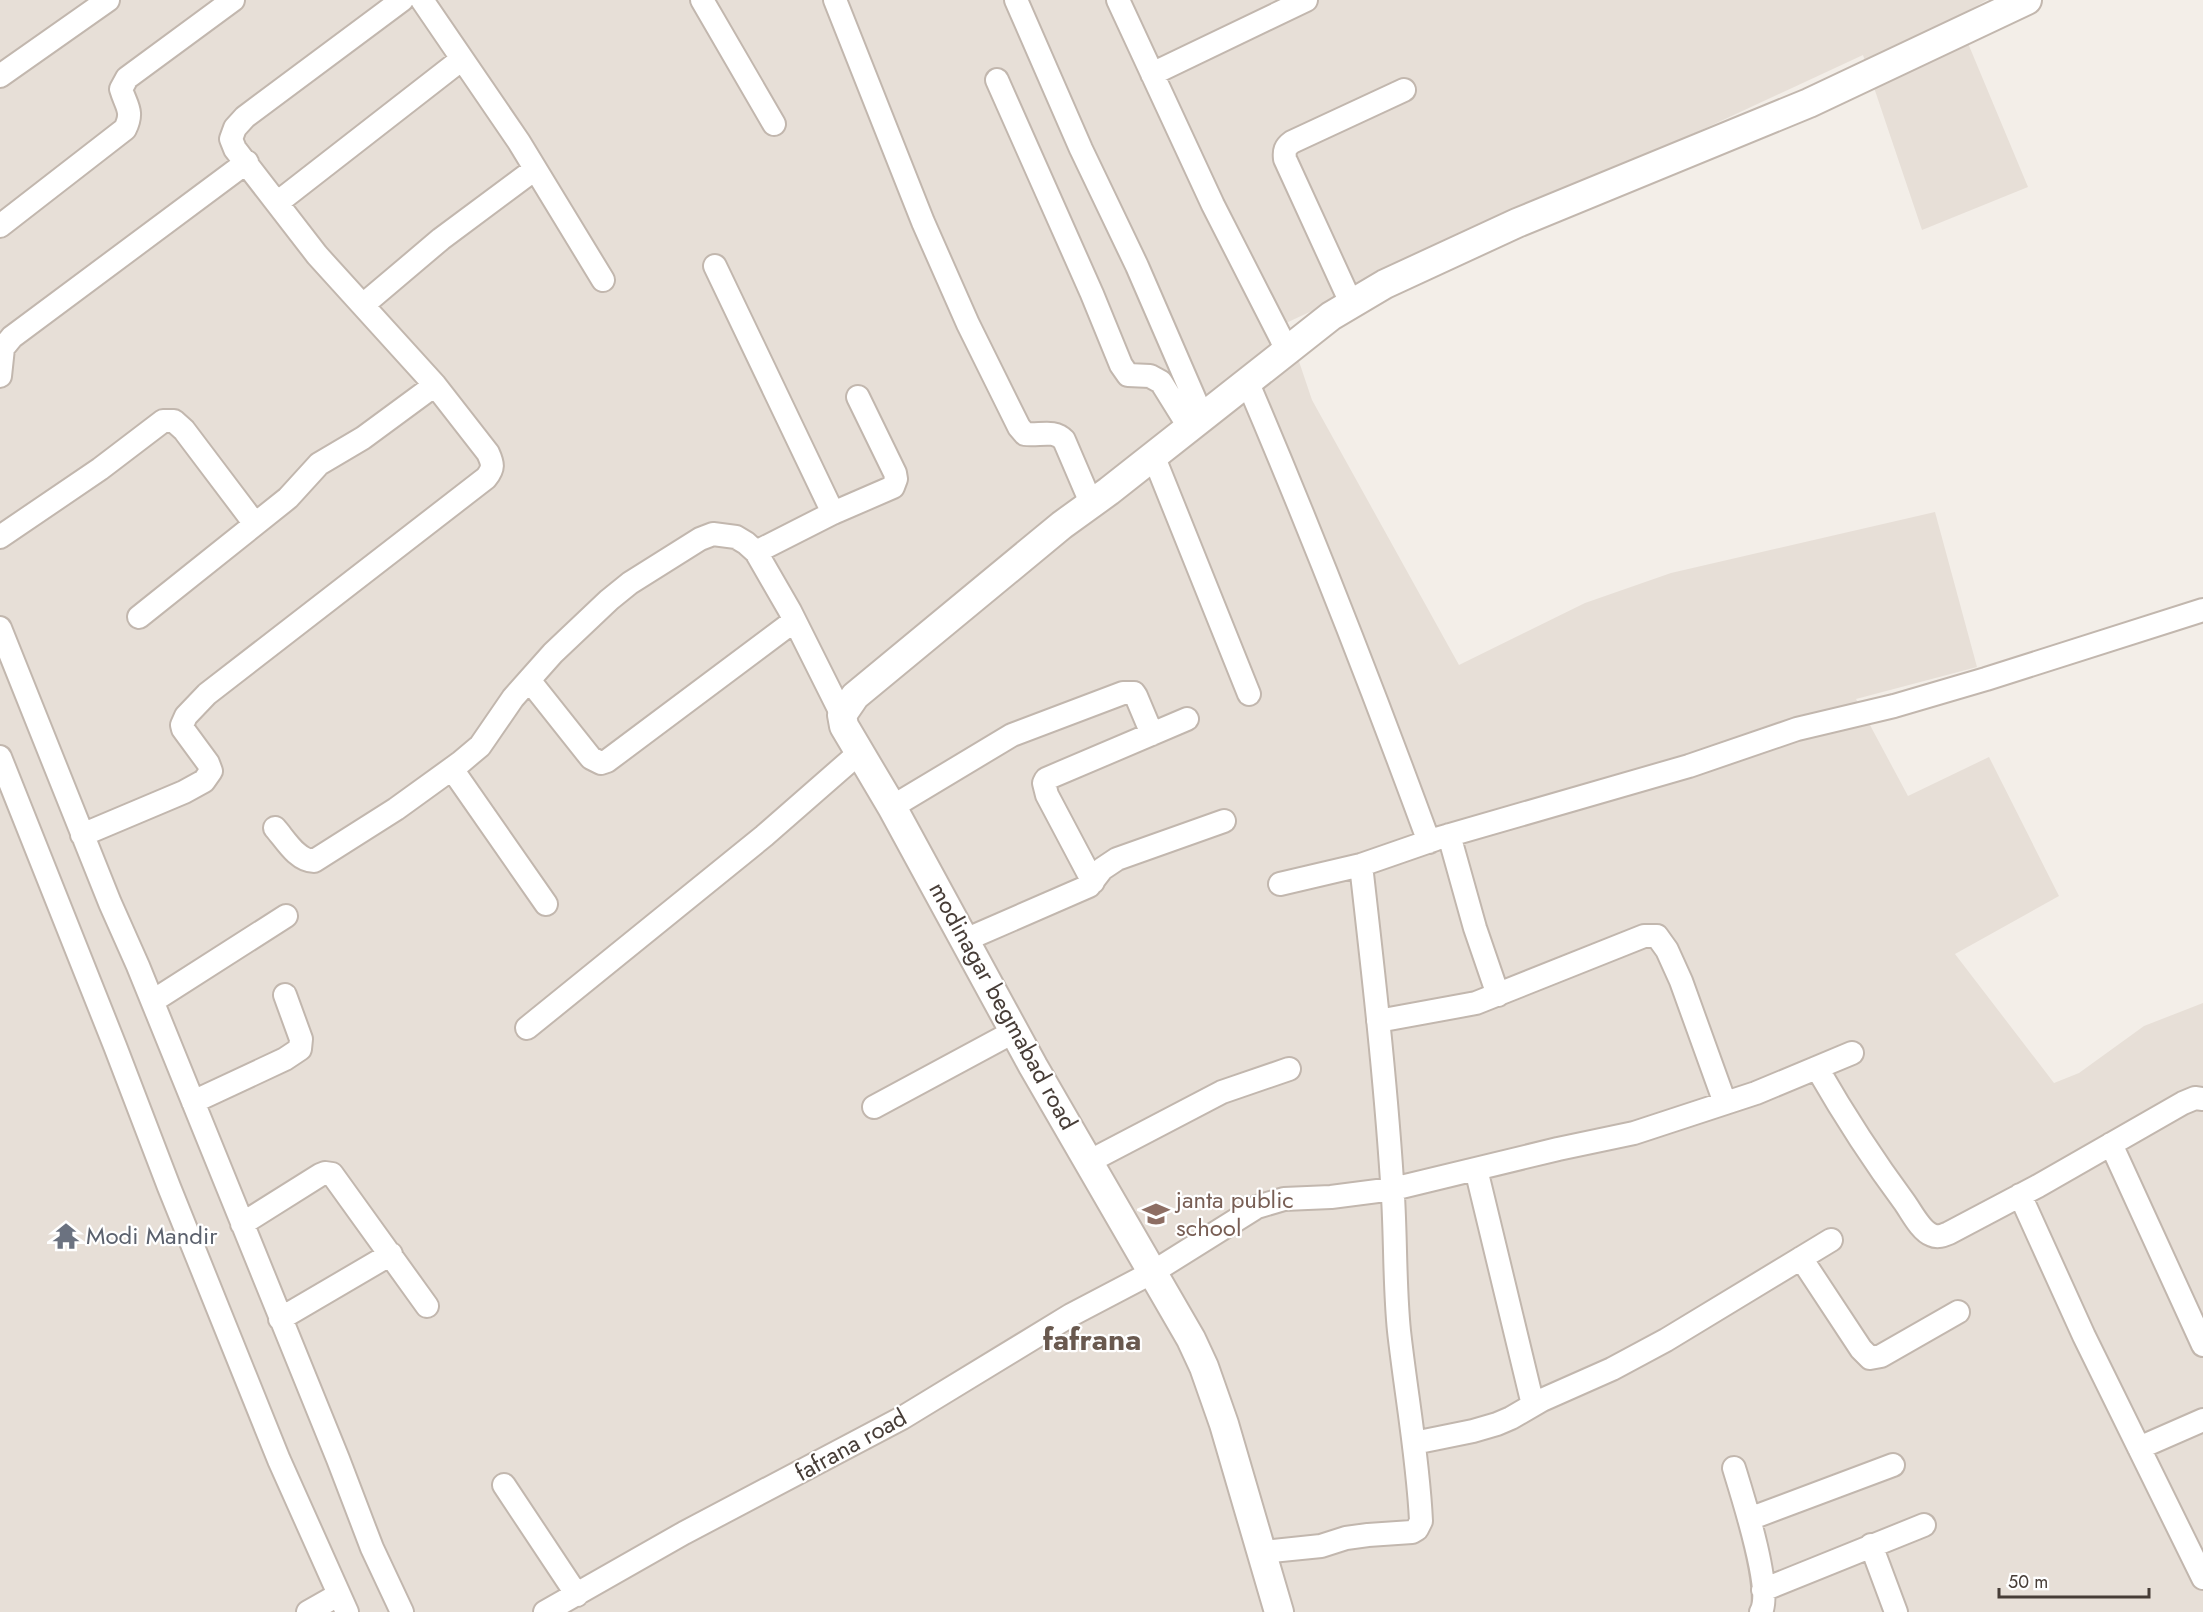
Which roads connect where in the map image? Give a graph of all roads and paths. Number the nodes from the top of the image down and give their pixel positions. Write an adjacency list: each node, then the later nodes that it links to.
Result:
1 (108, 0): 13 (street)
2 (233, 0): 20 (street)
3 (402, 0): 17 (street)
4 (422, 0): 11 (street)
5 (702, 0): 16 (street)
6 (835, 0): 32 (street)
7 (1016, 0): 30 (street)
8 (1118, 0): 12 (street)
9 (2027, 0): 23 (street)
10 (1292, 3): 12 (street)
11 (462, 59): 18 (street); 19 (street)
12 (1152, 74): 25 (street)
13 (0, 76)
14 (998, 80): 30 (street)
15 (1404, 90): 23 (street)
16 (774, 124)
17 (247, 162): 19 (street); 26 (street)
18 (535, 169): 22 (street); 24 (street)
19 (278, 203): 24 (street)
20 (0, 226)
21 (715, 266): 33 (street)
22 (603, 279)
23 (1352, 303): 25 (street)
24 (363, 306): 28 (street)
25 (1287, 350): 27 (street)
26 (0, 376)
27 (1247, 381): 30 (street); 53 (street)
28 (435, 385): 34 (street); 52 (street)
29 (858, 397): 33 (street)
30 (1196, 421): 31 (street)
31 (1153, 455): 32 (street); 42 (street)
32 (1099, 497): 43 (street)
33 (833, 513): 36 (street)
34 (255, 524): 35 (street); 38 (street)
35 (0, 537)
36 (756, 552): 39 (street); 41 (street)
37 (2203, 610): 53 (street)
38 (139, 617)
39 (794, 621): 41 (street); 43 (street)
40 (0, 628): 52 (street)
41 (529, 680): 48 (street)
42 (1249, 694)
43 (842, 715): 46 (street, modinagar begmabad road)
44 (1187, 718): 45 (street)
45 (1152, 734): 49 (street); 55 (street)
46 (859, 753): 49 (street, modinagar begmabad road); 64 (street)
47 (0, 757): 101 (street)
48 (452, 769): 51 (street); 57 (street)
49 (892, 807): 59 (street, modinagar begmabad road)
50 (1224, 821): 55 (street)
51 (275, 828)
52 (82, 835): 62 (street)
53 (1439, 838): 54 (street); 61 (street)
54 (1361, 865): 56 (street); 63 (street)
55 (1093, 882): 59 (street)
56 (1280, 884)
57 (546, 903)
58 (286, 916): 62 (street)
59 (965, 940): 65 (street, modinagar begmabad road)
60 (285, 995): 70 (street)
61 (1498, 995): 63 (street); 71 (street)
62 (153, 1001): 70 (street)
63 (1378, 1021): 76 (street)
64 (527, 1028)
65 (1015, 1031): 72 (street); 74 (street, modinagar begmabad road)
66 (1852, 1053): 67 (street, fafrana road)
67 (1817, 1068): 71 (street, fafrana road); 77 (street)
68 (1289, 1069): 74 (street)
69 (2203, 1099): 73 (street)
70 (193, 1102): 78 (street)
71 (1725, 1103): 75 (street, fafrana road)
72 (874, 1107)
73 (2110, 1144): 77 (street); 83 (street)
74 (1090, 1161): 82 (street, modinagar begmabad road)
75 (1476, 1169): 76 (street, fafrana road); 88 (street)
76 (1393, 1189): 82 (street, fafrana road); 90 (street)
77 (2020, 1195): 91 (street)
78 (242, 1224): 80 (street); 86 (street)
79 (1831, 1240): 81 (street)
80 (391, 1254): 84 (street); 86 (street)
81 (1801, 1258): 85 (street); 88 (street)
82 (1154, 1272): 98 (street, modinagar begmabad road); 100 (street, fafrana road)
83 (2193, 1300): 87 (street)
84 (427, 1306)
85 (1958, 1312)
86 (280, 1319): 104 (street)
87 (2203, 1345)
88 (1533, 1405): 90 (street)
89 (2203, 1420): 91 (street)
90 (1414, 1443): 98 (street)
91 (2139, 1448): 99 (street)
92 (1893, 1465): 95 (street)
93 (1734, 1468): 95 (street)
94 (504, 1485): 100 (street)
95 (1749, 1519): 102 (street)
96 (1924, 1525): 97 (street)
97 (1871, 1545): 102 (street); 107 (street)
98 (1263, 1552): 106 (street, modinagar begmabad road)
99 (2203, 1578)
100 (577, 1594): 105 (street, fafrana road)
101 (343, 1604): 103 (street)
102 (1764, 1605)
103 (308, 1612)
104 (402, 1612)
105 (545, 1612)
106 (1279, 1612)
107 (1896, 1612)

